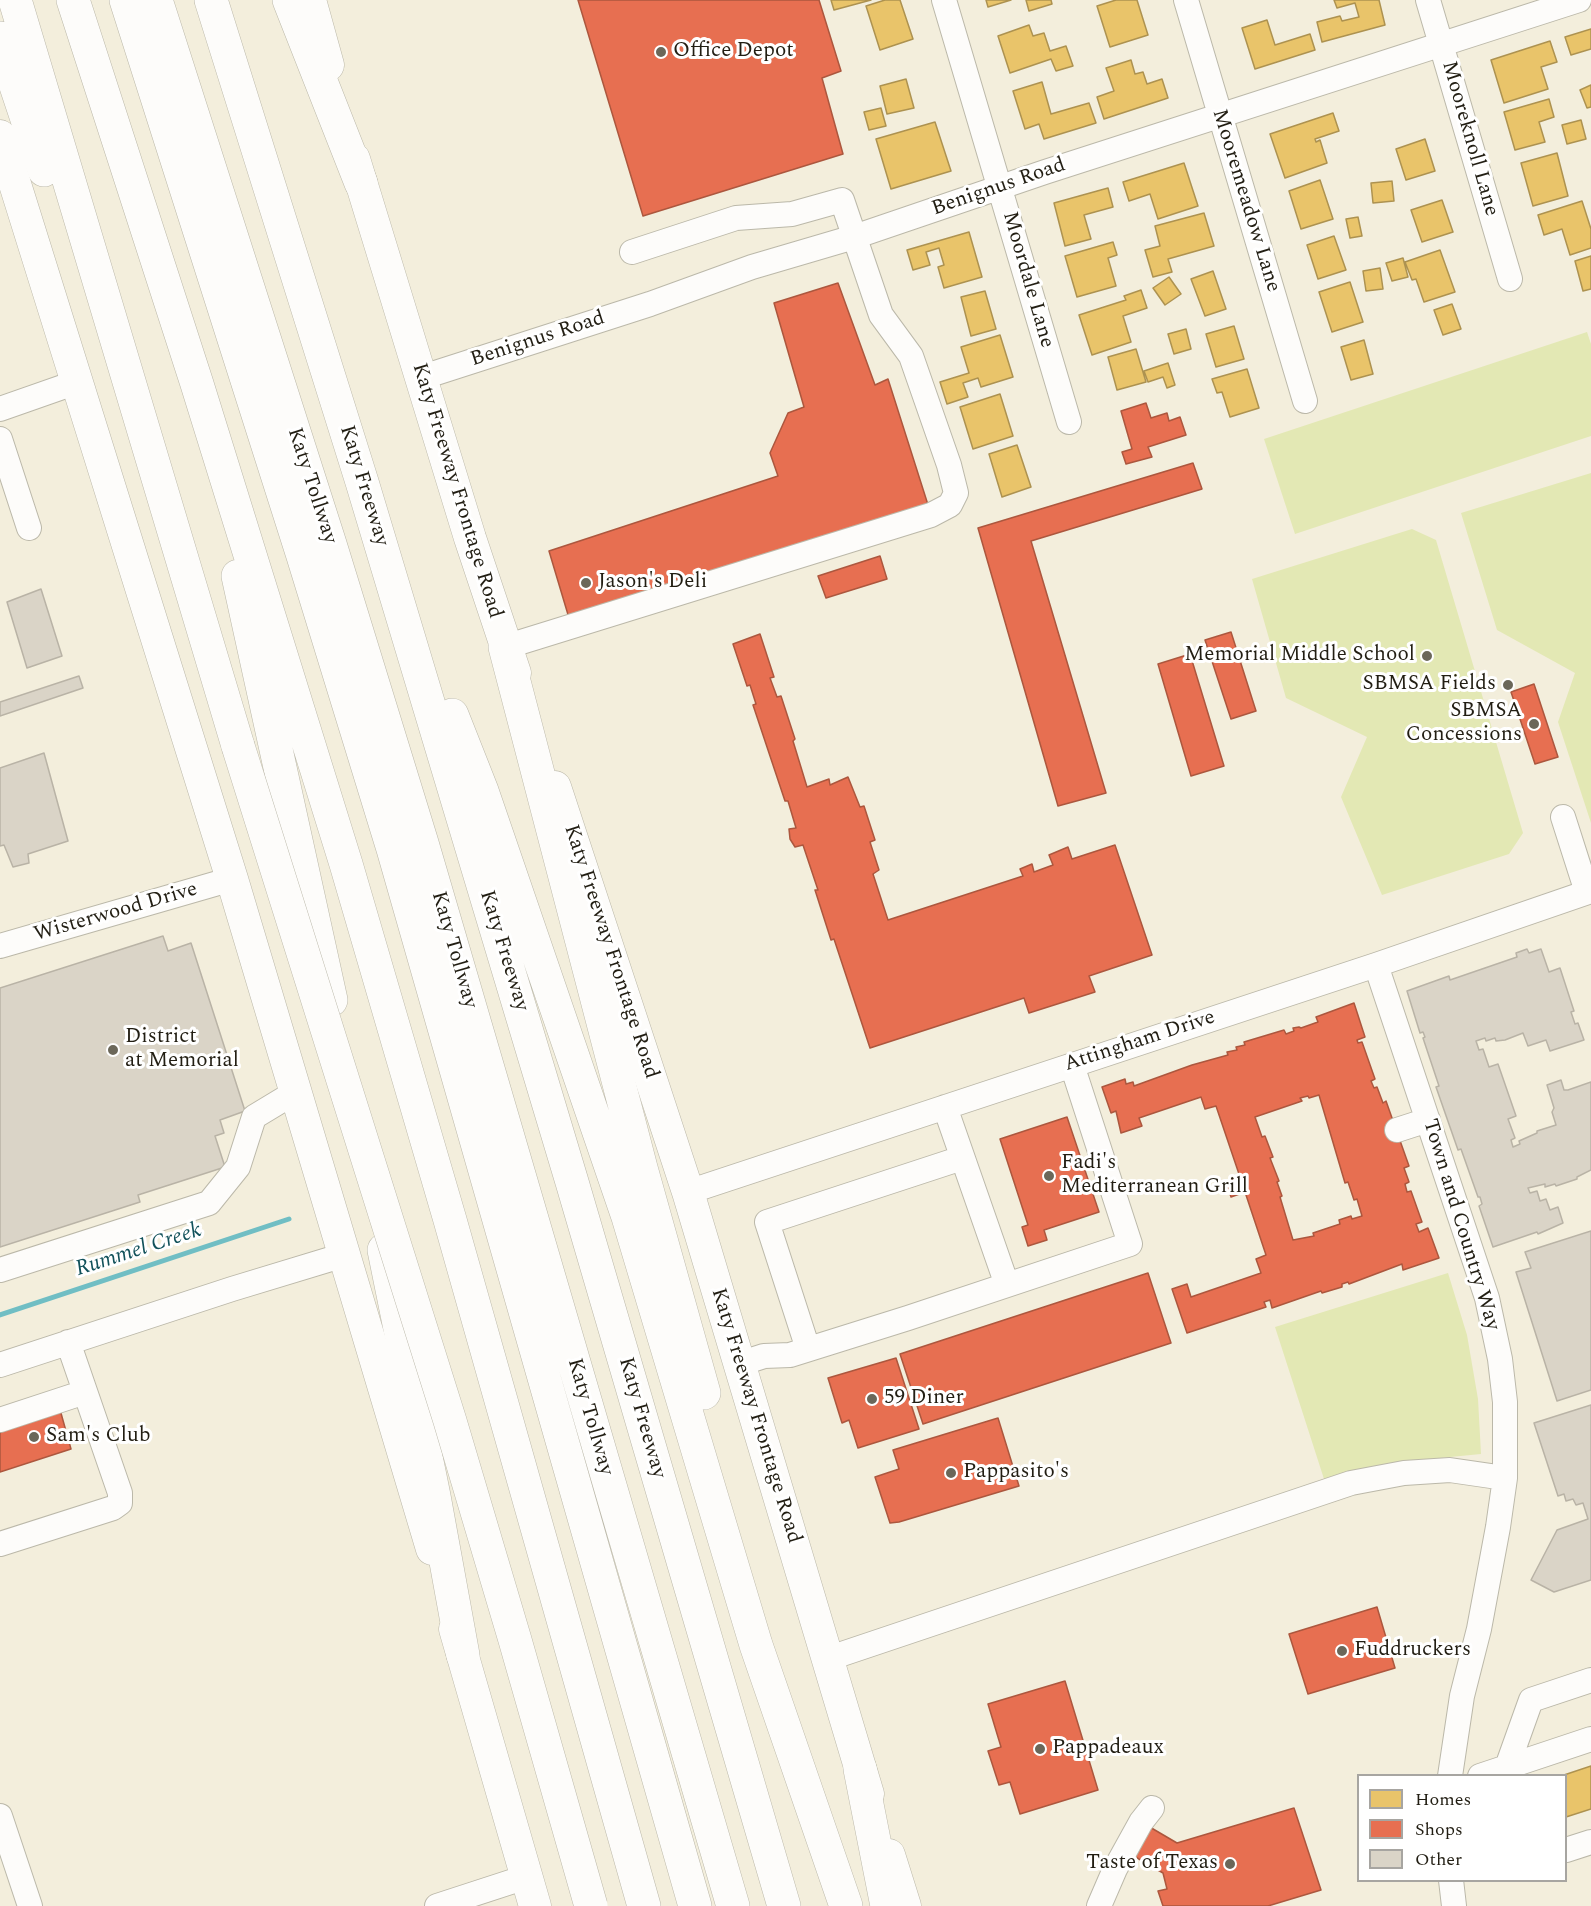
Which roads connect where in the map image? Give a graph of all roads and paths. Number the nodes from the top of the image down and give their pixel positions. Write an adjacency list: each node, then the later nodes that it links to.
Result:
1 (15, 0): 31 (highway)
2 (73, 0): 23 (highway)
3 (126, 0): 74 (highway, Katy Tollway)
4 (156, 0): 75 (highway, Katy Tollway)
5 (211, 0): 28 (highway, Katy Freeway)
6 (289, 0): 16 (highway)
7 (310, 0): 16 (main road, Katy Freeway Frontage Road)
8 (944, 0): 17 (street, Moordale Lane)
9 (1186, 0): 14 (street, Mooremeadow Lane)
10 (1428, 0): 13 (street, Mooreknoll Lane)
11 (1579, 0): 13 (street, Benignus Road)
12 (0, 38): 31 (highway)
13 (1441, 45): 14 (street, Benignus Road); 20 (street, Mooreknoll Lane)
14 (1220, 116): 17 (street, Benignus Road); 24 (street, Mooremeadow Lane)
15 (0, 136): 22 (main road)
16 (361, 183): 21 (main road, Katy Freeway Frontage Road)
17 (1000, 187): 18 (street, Benignus Road); 26 (street, Moordale Lane)
18 (854, 237): 19 (street); 21 (street, Benignus Road); 30 (street)
19 (632, 252)
20 (1510, 279)
21 (420, 378): 30 (main road, Katy Freeway Frontage Road)
22 (77, 381): 25 (street); 33 (main road)
23 (197, 384): 55 (highway); 73 (highway)
24 (1305, 402)
25 (0, 409)
26 (1069, 422)
27 (0, 439): 29 (street)
28 (362, 482): 58 (highway); 76 (highway, Katy Freeway)
29 (29, 528)
30 (505, 647): 43 (main road, Katy Freeway Frontage Road); 58 (highway)
31 (235, 738): 72 (highway, bridge)
32 (1563, 817): 34 (street)
33 (232, 879): 35 (street, Wisterwood Drive); 38 (main road)
34 (1589, 891): 36 (street, Attingham Drive)
35 (0, 946)
36 (1376, 965): 37 (street, Attingham Drive); 40 (street, Town and Country Way)
37 (1072, 1065): 39 (street, Attingham Drive); 46 (street)
38 (297, 1091): 44 (main road); 45 (street)
39 (945, 1107): 42 (street); 43 (street, Attingham Drive)
40 (1428, 1120): 41 (street); 53 (street, Town and Country Way)
41 (1397, 1130)
42 (962, 1158): 46 (street); 48 (street)
43 (688, 1192): 49 (main road, Katy Freeway Frontage Road)
44 (344, 1255): 47 (street); 55 (main road)
45 (0, 1270)
46 (1006, 1285): 48 (street)
47 (68, 1342): 50 (street); 51 (street)
48 (808, 1348): 49 (street)
49 (739, 1364): 56 (main road, Katy Freeway Frontage Road)
50 (0, 1365)
51 (85, 1392): 52 (street); 54 (street)
52 (0, 1420)
53 (1505, 1478): 56 (street); 62 (street, Town and Country Way)
54 (0, 1544)
55 (463, 1655): 69 (main road)
56 (827, 1659): 60 (main road, Katy Freeway Frontage Road)
57 (1591, 1680): 61 (street)
58 (788, 1712): 77 (highway)
59 (1591, 1739): 61 (street)
60 (860, 1769): 78 (highway); 79 (main road, Katy Freeway Frontage Road)
61 (1508, 1771): 63 (street)
62 (1450, 1774)
63 (1491, 1774)
64 (1152, 1808): 80 (street)
65 (0, 1816): 70 (street)
66 (1591, 1842): 67 (street)
67 (1567, 1850)
68 (1450, 1882): 81 (street)
69 (530, 1892): 71 (street)
70 (30, 1906)
71 (437, 1906)
72 (591, 1906)
73 (645, 1906)
74 (695, 1906)
75 (733, 1906)
76 (784, 1906)
77 (848, 1906)
78 (887, 1906)
79 (905, 1906)
80 (1099, 1906)
81 (1454, 1906)

